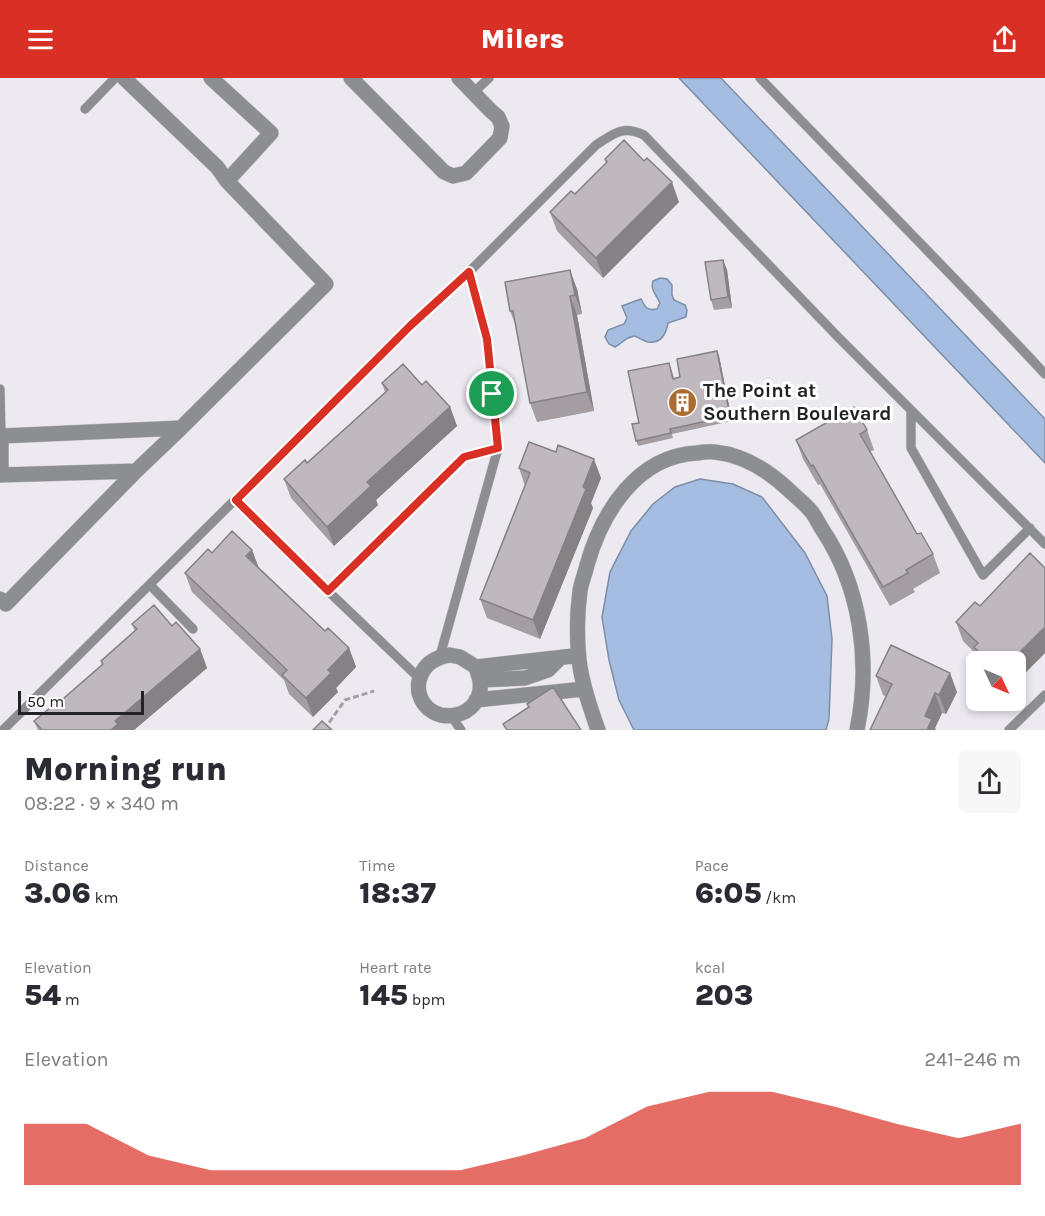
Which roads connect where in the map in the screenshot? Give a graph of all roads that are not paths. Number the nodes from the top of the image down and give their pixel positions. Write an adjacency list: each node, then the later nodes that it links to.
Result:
1 (115, 78): 9 (lane)
2 (124, 78): 10 (street)
3 (211, 78): 10 (street)
4 (351, 78): 8 (street)
5 (459, 78): 8 (street)
6 (489, 78): 8 (lane)
7 (760, 78): 12 (lane)
8 (473, 93)
9 (85, 109)
10 (226, 181): 15 (street)
11 (469, 272): 14 (lane); 17 (lane); 20 (lane)
12 (1045, 374)
13 (0, 389): 16 (lane)
14 (911, 410): 21 (lane); 21 (lane)
15 (182, 428): 16 (street); 18 (street)
16 (1, 436): 19 (street)
17 (498, 448): 24 (lane); 27 (lane)
18 (136, 471): 19 (street); 25 (street)
19 (1, 475)
20 (236, 500): 23 (lane); 24 (lane)
21 (1030, 528): 22 (lane)
22 (1045, 544)
23 (150, 585): 26 (lane); 35 (lane)
24 (328, 591): 30 (lane)
25 (0, 599)
26 (194, 629)
27 (440, 656): 29 (street); 30 (street)
28 (579, 659): 29 (street); 31 (street); 37 (street)
29 (478, 674): 33 (street)
30 (419, 678): 34 (street)
31 (584, 689): 33 (street); 36 (street)
32 (1045, 695): 38 (lane)
33 (476, 700): 34 (street)
34 (457, 723)
35 (3, 730)
36 (598, 730)
37 (857, 730)
38 (1009, 730)

